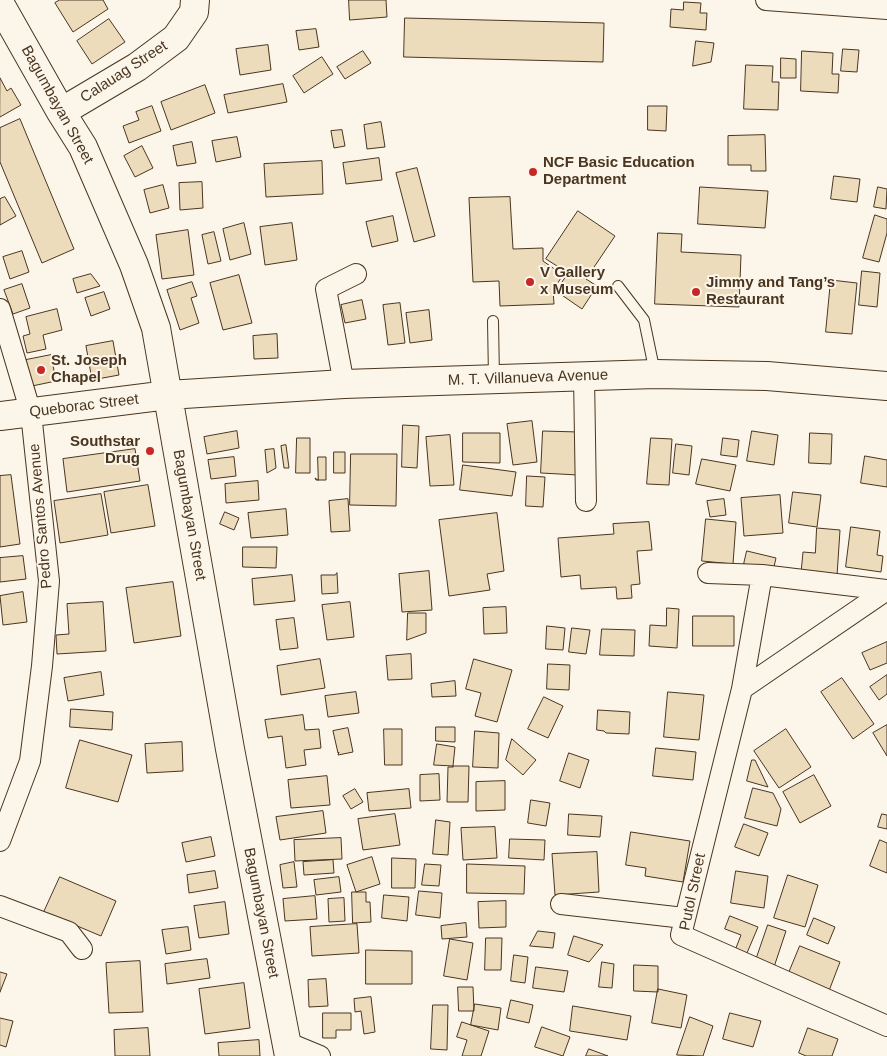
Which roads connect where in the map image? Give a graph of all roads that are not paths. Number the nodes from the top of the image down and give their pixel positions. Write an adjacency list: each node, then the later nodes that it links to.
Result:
1 (195, 0): 5 (main road, Calauag Street)
2 (766, 0): 4 (street)
3 (0, 4): 5 (main road, Bagumbayan Street)
4 (882, 6)
5 (61, 112): 15 (main road, Bagumbayan Street)
6 (356, 274): 13 (street)
7 (618, 286): 10 (lane)
8 (0, 309): 16 (street, Pedro Santos Avenue)
9 (493, 321): 12 (lane)
10 (655, 374): 11 (main road, M. T. Villanueva Avenue); 14 (main road, M. T. Villanueva Avenue)
11 (584, 376): 12 (main road, M. T. Villanueva Avenue); 18 (street)
12 (494, 379): 13 (main road, M. T. Villanueva Avenue)
13 (344, 384): 15 (main road, M. T. Villanueva Avenue)
14 (887, 386)
15 (168, 395): 16 (main road, Queborac Street); 29 (main road, Bagumbayan Street)
16 (31, 413): 17 (main road, Queborac Street); 23 (street, Pedro Santos Avenue)
17 (0, 416)
18 (586, 500)
19 (708, 573): 20 (street)
20 (762, 575): 21 (street); 22 (street, Putol Street)
21 (887, 590): 22 (street)
22 (742, 689): 26 (street, Putol Street)
23 (0, 841)
24 (561, 904): 26 (street)
25 (0, 906): 27 (street)
26 (684, 918): 28 (street, Putol Street)
27 (82, 948)
28 (887, 1026)
29 (288, 1049): 30 (street)
30 (320, 1056)

